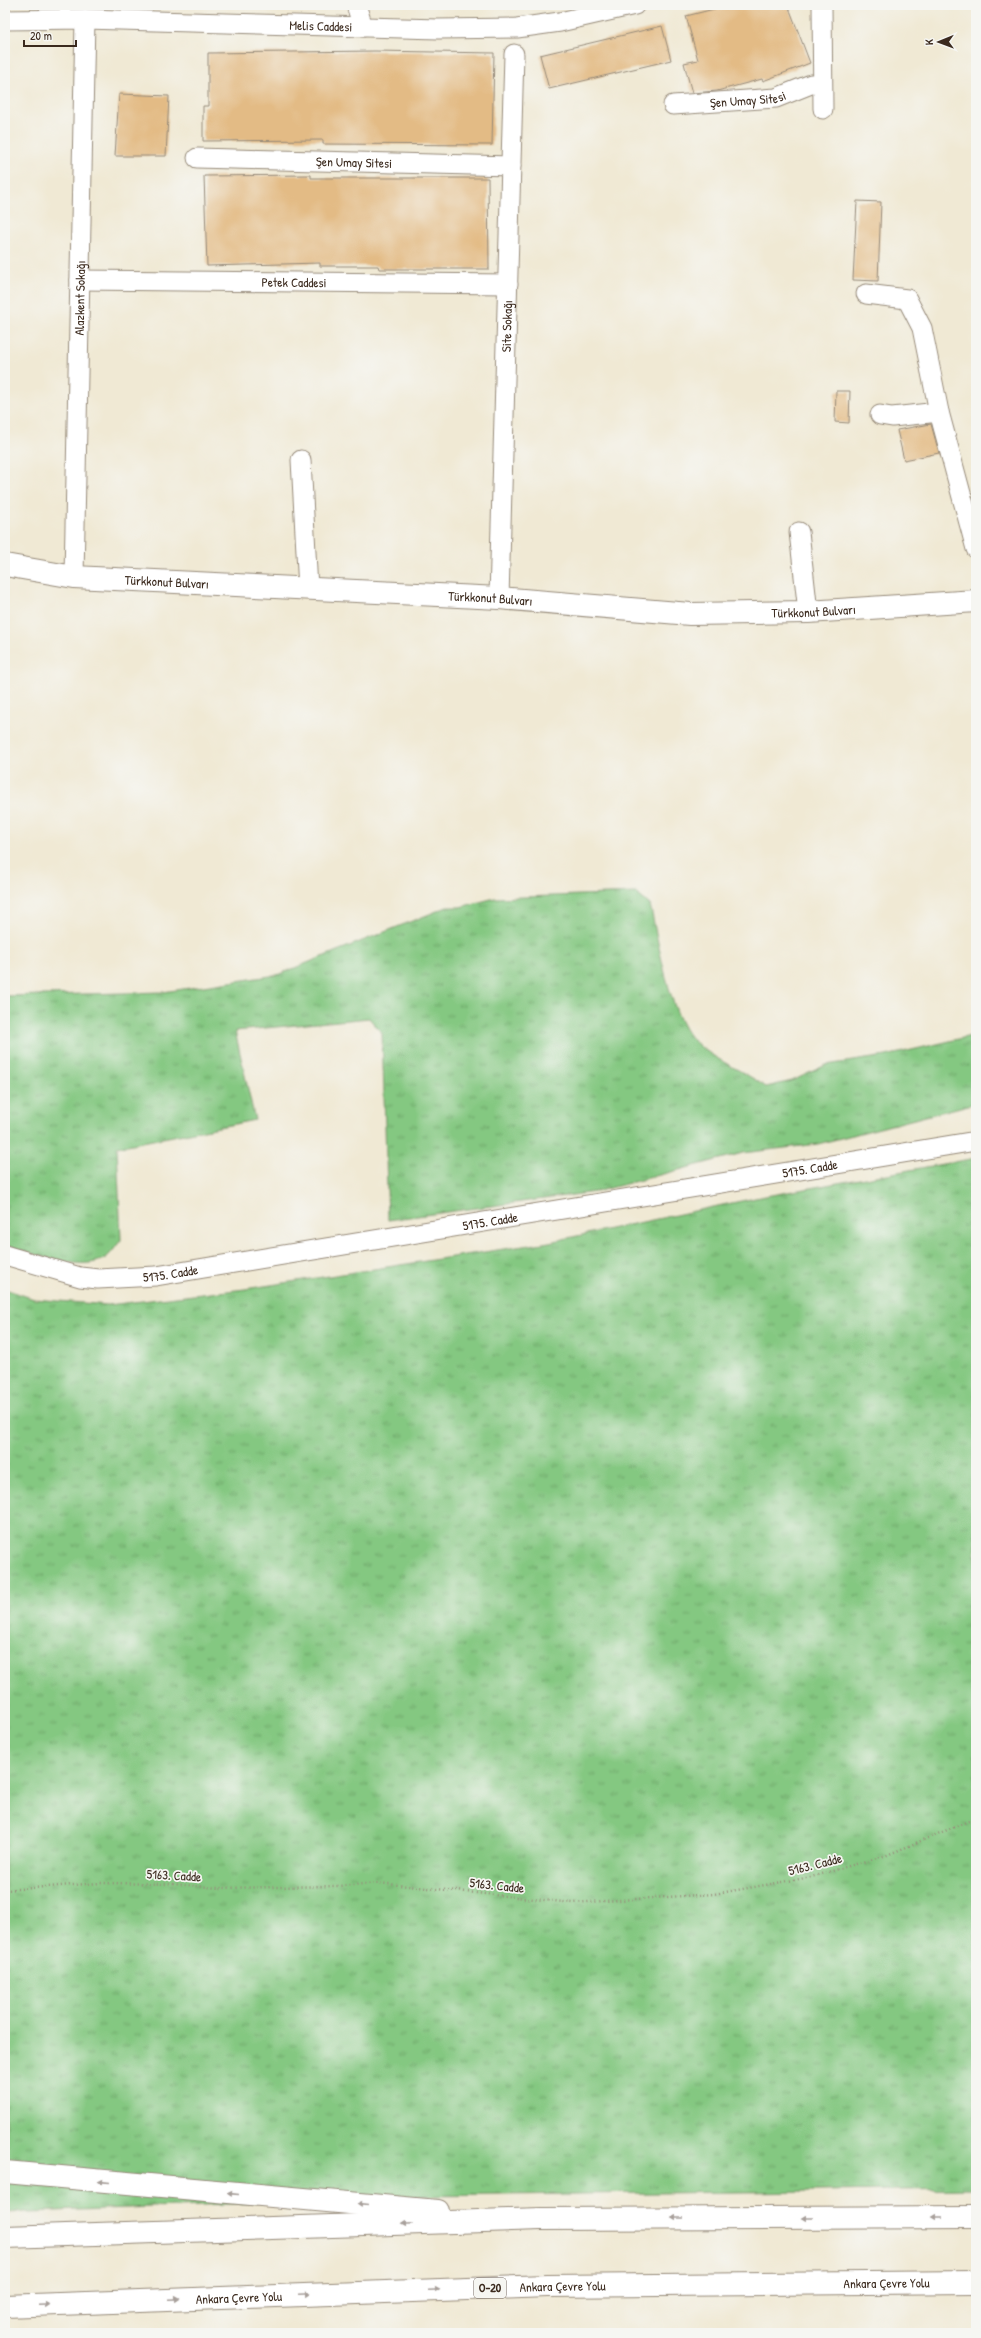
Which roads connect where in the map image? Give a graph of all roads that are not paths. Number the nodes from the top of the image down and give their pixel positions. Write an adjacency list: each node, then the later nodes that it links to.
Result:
1 (356, 5): 6 (street)
2 (634, 5): 6 (street, Melis Caddesi)
3 (822, 5): 8 (street)
4 (85, 19): 5 (street, Melis Caddesi); 6 (street, Melis Caddesi); 13 (street, Alazkent Sokağı)
5 (5, 20)
6 (363, 26)
7 (514, 54): 12 (street, Site Sokağı)
8 (822, 84): 9 (street, Şen Umay Sitesi); 10 (street)
9 (673, 105)
10 (823, 109)
11 (197, 158): 12 (street, Şen Umay Sitesi)
12 (512, 166): 14 (street, Site Sokağı)
13 (80, 280): 14 (street, Petek Caddesi); 22 (street, Alazkent Sokağı)
14 (508, 284): 24 (street, Site Sokağı)
15 (866, 294): 16 (street)
16 (939, 412): 17 (street); 20 (street)
17 (880, 415)
18 (301, 460): 23 (street)
19 (799, 532): 26 (street)
20 (976, 549)
21 (5, 565): 22 (main road, Türkkonut Bulvarı)
22 (74, 577): 23 (main road, Türkkonut Bulvarı)
23 (308, 589): 24 (main road, Türkkonut Bulvarı)
24 (499, 598): 26 (main road, Türkkonut Bulvarı)
25 (976, 601): 26 (main road, Türkkonut Bulvarı)
26 (808, 612)
27 (976, 1141): 28 (street, 5175. Cadde)
28 (5, 1255)
29 (5, 2172): 31 (main road, one-way to 29)
30 (976, 2217): 31 (main road, one-way to 31)
31 (541, 2219): 32 (main road, one-way to 32)
32 (5, 2237)
33 (976, 2282): 34 (main road, Ankara Çevre Yolu / O-20, one-way to 33)
34 (5, 2306)

